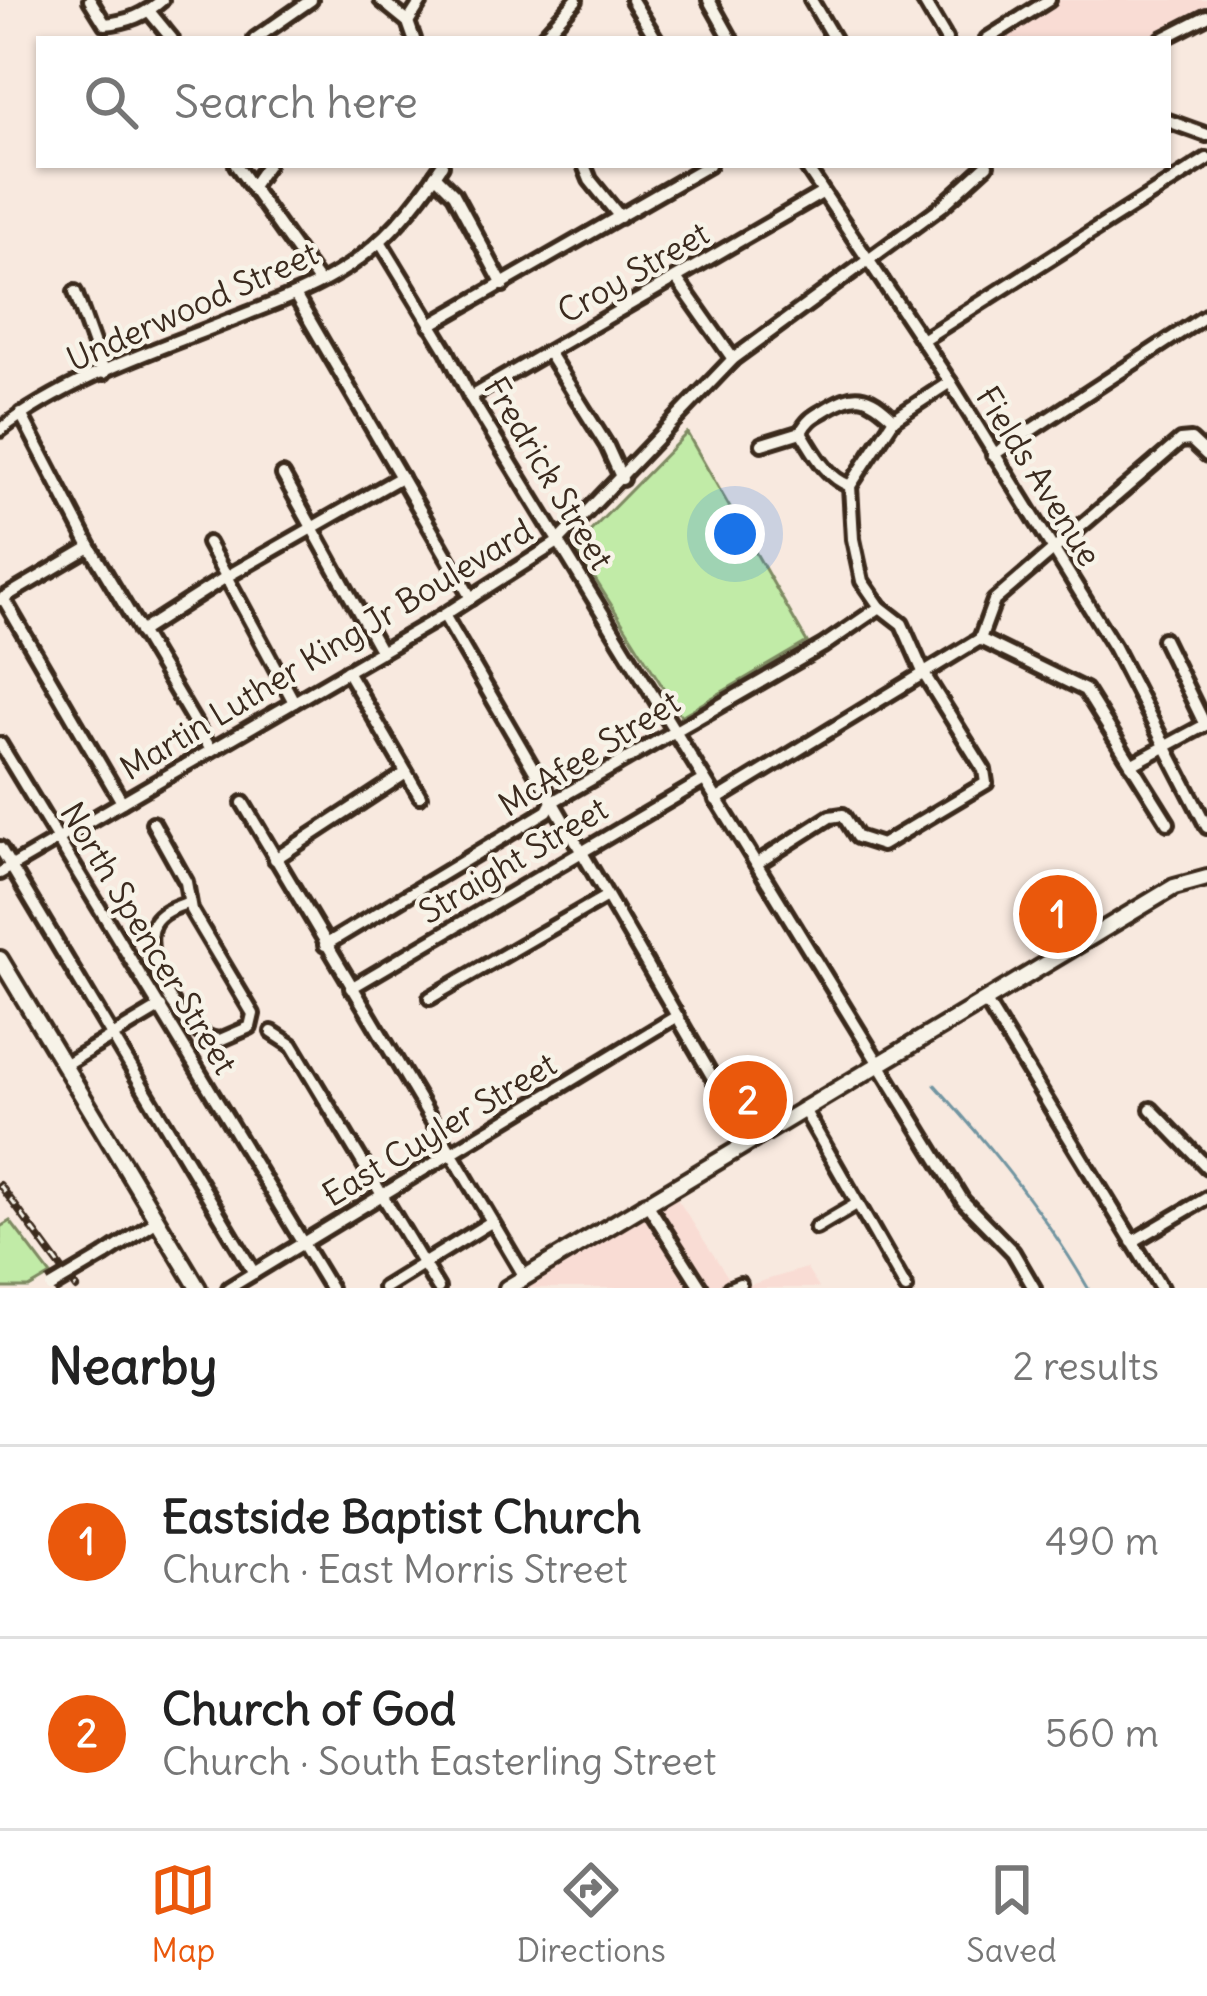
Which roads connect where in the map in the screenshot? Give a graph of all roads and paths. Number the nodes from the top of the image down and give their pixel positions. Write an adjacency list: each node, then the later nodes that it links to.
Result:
1 (90, 0): 12 (street)
2 (162, 0): 12 (street)
3 (310, 0): 16 (street)
4 (381, 0): 14 (street)
5 (422, 0): 14 (street)
6 (576, 0): 18 (street)
7 (632, 0): 19 (street)
8 (709, 0): 20 (street)
9 (811, 0): 21 (street)
10 (923, 0): 22 (street)
11 (1049, 0): 23 (street)
12 (149, 11): 15 (street)
13 (1207, 16): 24 (street)
14 (408, 22): 17 (street)
15 (170, 36)
16 (259, 36)
17 (413, 36)
18 (544, 36)
19 (654, 36)
20 (729, 36)
21 (832, 36)
22 (944, 36)
23 (992, 36)
24 (1168, 36)
25 (1171, 122): 26 (street)
26 (1207, 136)
27 (1207, 159): 47 (street)
28 (239, 168): 35 (street)
29 (265, 168): 35 (street)
30 (585, 168): 37 (street)
31 (704, 168): 37 (street)
32 (807, 168): 36 (street, Fields Avenue)
33 (984, 168): 39 (street, Martin Luther King Jr Boulevard)
34 (438, 170): 38 (street, Underwood Street); 42 (street)
35 (253, 185): 41 (street)
36 (823, 193): 39 (street, Fields Avenue); 40 (street, Croy Street)
37 (620, 217): 42 (street)
38 (380, 241): 41 (street, Underwood Street); 46 (street, Fredrick Street)
39 (866, 258): 47 (street, Fields Avenue); 49 (street, Martin Luther King Jr Boulevard)
40 (676, 278): 48 (street, Croy Street); 49 (street)
41 (319, 283): 44 (street, Underwood Street)
42 (503, 285): 46 (street)
43 (75, 292): 50 (street)
44 (295, 295): 50 (street, Underwood Street); 61 (street)
45 (1207, 315): 58 (street)
46 (430, 325): 52 (street, Fredrick Street)
47 (922, 340): 51 (street, Fields Avenue)
48 (548, 352): 52 (street, Croy Street); 62 (street)
49 (733, 359): 62 (street, Martin Luther King Jr Boulevard)
50 (104, 373): 53 (street, Underwood Street)
51 (950, 382): 54 (street); 58 (street, Fields Avenue)
52 (470, 397): 65 (street, Fredrick Street)
53 (21, 414): 55 (street, Underwood Street); 67 (street)
54 (894, 419): 56 (street); 63 (street)
55 (0, 430)
56 (802, 432): 57 (street); 63 (street)
57 (763, 444)
58 (993, 455): 68 (street, Fields Avenue)
59 (1207, 455): 68 (street)
60 (283, 476): 64 (street)
61 (401, 478): 64 (street); 70 (street)
62 (622, 479): 65 (street, Martin Luther King Jr Boulevard)
63 (850, 486): 72 (street)
64 (313, 529): 69 (street); 77 (street)
65 (559, 542): 70 (street, Martin Luther King Jr Boulevard); 82 (street, Fredrick Street)
66 (208, 543): 69 (street)
67 (90, 548): 71 (street); 74 (street)
68 (1053, 550): 75 (street); 84 (street, Fields Avenue)
69 (226, 577): 74 (street); 80 (street)
70 (471, 598): 73 (street, Martin Luther King Jr Boulevard)
71 (2, 599): 91 (street)
72 (880, 607): 79 (street); 82 (street, McAfee Street)
73 (444, 615): 77 (street, Martin Luther King Jr Boulevard); 92 (street)
74 (140, 632): 85 (street)
75 (980, 639): 79 (street); 86 (street)
76 (1163, 639): 81 (street)
77 (381, 652): 78 (street, Martin Luther King Jr Boulevard)
78 (347, 671): 80 (street, Martin Luther King Jr Boulevard); 87 (street)
79 (924, 674): 90 (street); 101 (street)
80 (294, 702): 85 (street, Martin Luther King Jr Boulevard)
81 (1206, 724): 84 (street)
82 (674, 731): 88 (street, Fredrick Street); 92 (street, McAfee Street)
83 (0, 744): 97 (street, North Spencer Street)
84 (1165, 747): 86 (street); 96 (street, Fields Avenue)
85 (212, 750): 91 (street, Martin Luther King Jr Boulevard)
86 (1131, 765): 95 (street)
87 (406, 773): 89 (street); 100 (street)
88 (704, 780): 90 (street, Fredrick Street); 99 (street, Straight Street)
89 (420, 796)
90 (716, 800): 101 (street, Fredrick Street)
91 (122, 802): 97 (street, Martin Luther King Jr Boulevard)
92 (552, 802): 99 (street); 106 (street, McAfee Street)
93 (243, 803): 100 (street)
94 (153, 823): 105 (street)
95 (1168, 823)
96 (1207, 827)
97 (59, 839): 102 (street, Martin Luther King Jr Boulevard); 111 (street, North Spencer Street)
98 (0, 848): 102 (street)
99 (579, 852): 104 (street); 108 (street, Straight Street)
100 (275, 859): 106 (street)
101 (755, 864): 116 (street, Fredrick Street)
102 (6, 870): 114 (street)
103 (1207, 878): 110 (main road)
104 (605, 897): 109 (street); 112 (street)
105 (188, 903): 111 (street); 111 (street)
106 (325, 945): 108 (street)
107 (0, 959): 115 (main road)
108 (351, 988): 120 (street)
109 (430, 998)
110 (985, 1000): 116 (main road); 129 (street)
111 (164, 1005): 114 (street); 130 (street, North Spencer Street)
112 (677, 1016): 119 (street); 120 (street, East Cuyler Street)
113 (272, 1032): 122 (street)
114 (112, 1036): 115 (street); 132 (street)
115 (64, 1064): 126 (main road)
116 (878, 1064): 117 (main road); 143 (street, Fredrick Street)
117 (803, 1108): 119 (main road); 125 (street)
118 (1151, 1108): 121 (street)
119 (748, 1140): 124 (main road)
120 (450, 1154): 122 (street, East Cuyler Street); 127 (street)
121 (1207, 1167)
122 (382, 1195): 130 (street, East Cuyler Street); 131 (street)
123 (1207, 1198): 129 (street)
124 (646, 1202): 133 (main road); 141 (street)
125 (855, 1205): 128 (street); 142 (street)
126 (158, 1222): 134 (street, bridge); 135 (main road)
127 (490, 1222): 131 (street); 133 (street)
128 (816, 1228)
129 (1132, 1242): 144 (street)
130 (303, 1243): 132 (street, East Cuyler Street); 137 (street, North Spencer Street)
131 (423, 1264): 138 (street); 139 (street)
132 (254, 1273): 136 (street, East Cuyler Street)
133 (525, 1277): 140 (main road)
134 (50, 1288)
135 (198, 1288)
136 (229, 1288)
137 (330, 1288)
138 (384, 1288)
139 (438, 1288)
140 (507, 1288)
141 (701, 1288)
142 (906, 1288)
143 (1034, 1288)
144 (1161, 1288)

